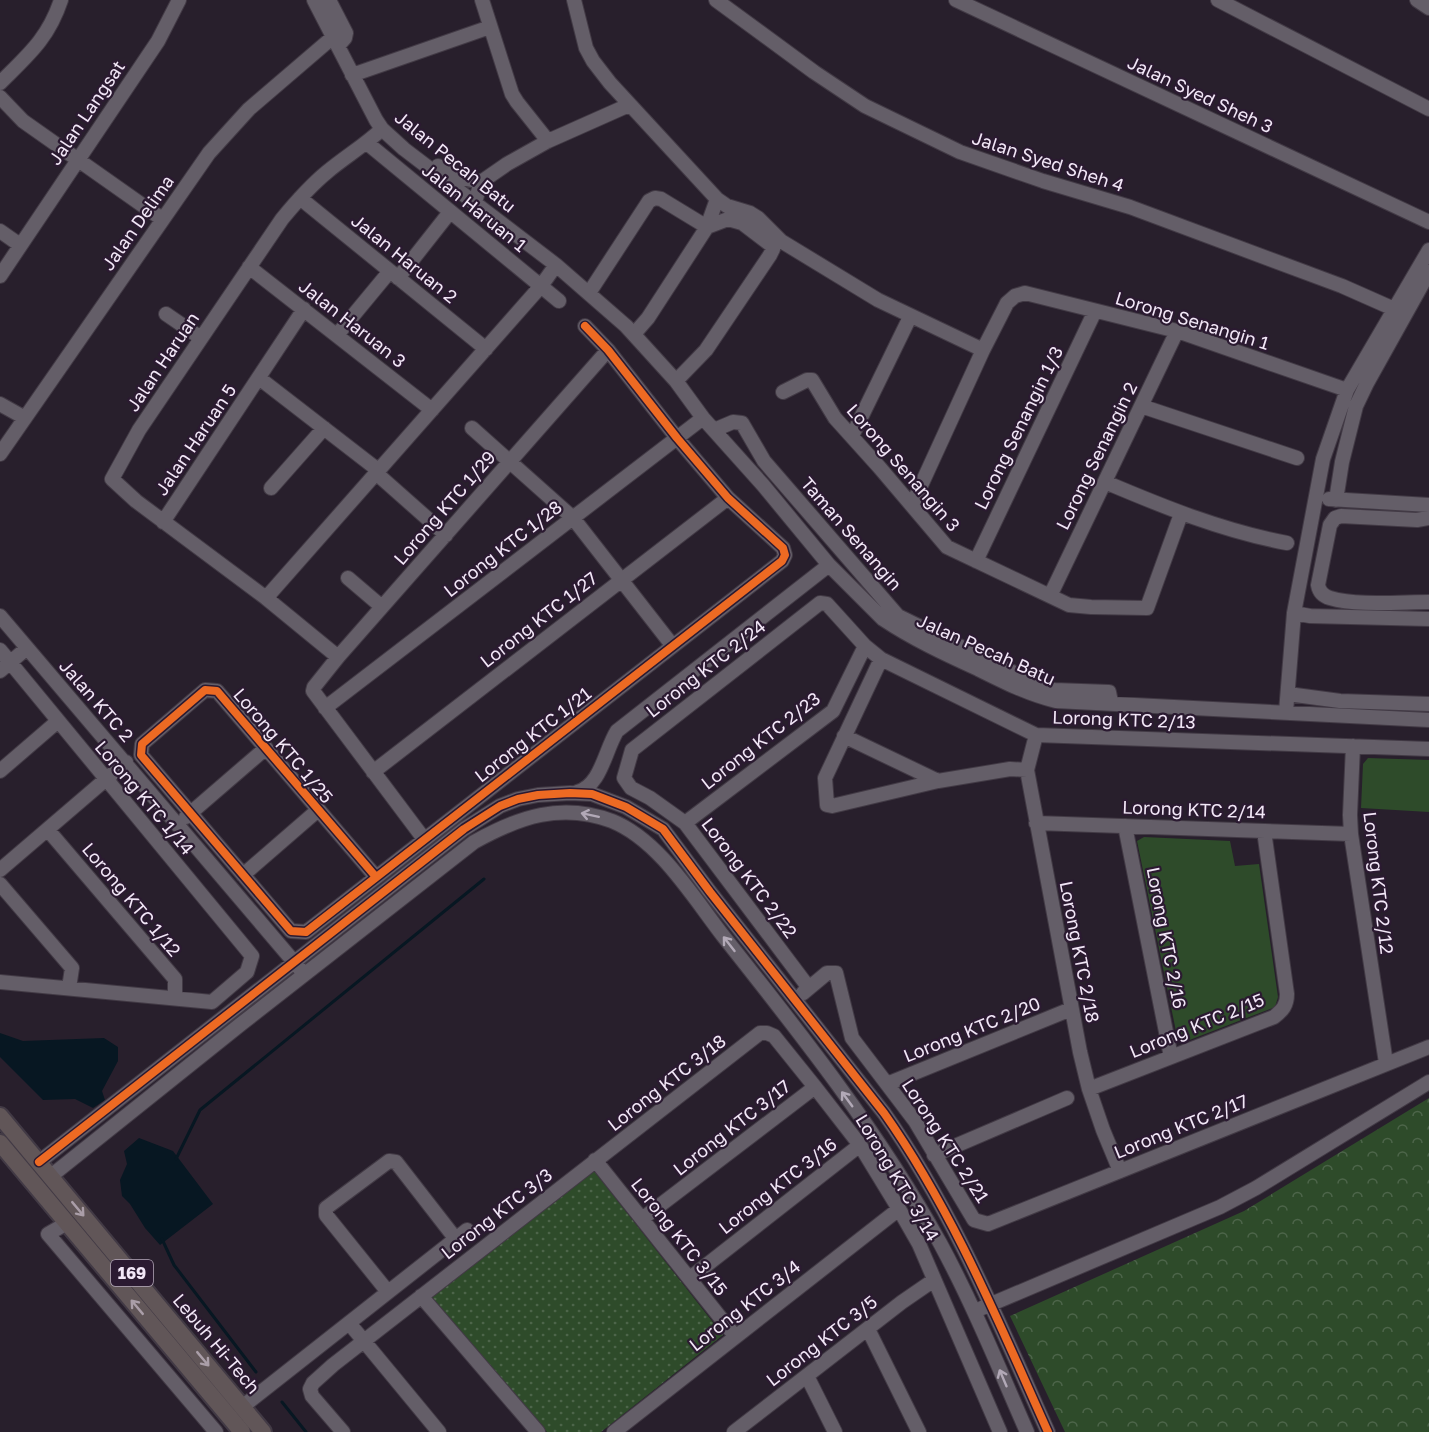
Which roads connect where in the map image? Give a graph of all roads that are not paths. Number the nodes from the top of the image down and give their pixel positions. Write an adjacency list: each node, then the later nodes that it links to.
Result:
1 (62, 0): 13 (street)
2 (179, 0): 21 (street, Jalan Langsat)
3 (314, 0): 11 (street, Jalan Pecah Batu)
4 (329, 0): 11 (street)
5 (482, 0): 10 (street)
6 (574, 0): 15 (street)
7 (716, 0): 42 (street, Jalan Syed Sheh 4)
8 (956, 0): 28 (street, Jalan Syed Sheh 3)
9 (1218, 0): 16 (street)
10 (490, 27): 12 (street); 18 (street)
11 (335, 42): 12 (street, Jalan Pecah Batu); 27 (street, Jalan Delima)
12 (352, 75): 17 (street, Jalan Pecah Batu)
13 (0, 83)
14 (0, 97): 21 (street)
15 (629, 105): 18 (street); 24 (street)
16 (1429, 110)
17 (382, 129): 19 (street, Jalan Haruan); 20 (street, Jalan Pecah Batu)
18 (548, 141): 22 (street)
19 (367, 143): 23 (street, Jalan Haruan); 26 (street, Jalan Haruan 1)
20 (404, 149): 22 (street); 25 (street, Jalan Pecah Batu)
21 (77, 159): 27 (street); 31 (street, Jalan Langsat)
22 (481, 182): 25 (street)
23 (300, 198): 34 (street, Jalan Haruan); 36 (street, Jalan Haruan 2)
24 (717, 198): 29 (street); 45 (street)
25 (474, 202): 33 (street, Jalan Pecah Batu)
26 (450, 212): 36 (street); 38 (street, Jalan Haruan 1)
27 (162, 219): 61 (street, Jalan Delima)
28 (1429, 222)
29 (707, 227): 39 (street); 48 (street); 55 (street)
30 (0, 231): 31 (street)
31 (20, 245): 37 (street, Jalan Langsat)
32 (1429, 250): 42 (street)
33 (556, 265): 38 (street); 39 (street, Jalan Pecah Batu)
34 (249, 267): 41 (street, Jalan Haruan 3); 50 (street, Jalan Haruan)
35 (1429, 272): 76 (street)
36 (394, 274): 49 (street); 51 (street, Jalan Haruan 2)
37 (0, 276)
38 (541, 286): 40 (street, Jalan Haruan 1); 51 (street)
39 (589, 293): 48 (street, Jalan Pecah Batu)
40 (559, 301)
41 (304, 309): 49 (street, Jalan Haruan 3); 54 (street, Jalan Haruan 5)
42 (1394, 309): 56 (street)
43 (1095, 311): 47 (street, Lorong Senangin 1); 53 (street, Lorong Senangin 1); 87 (street, Lorong Senangin 1/3)
44 (166, 314): 50 (street)
45 (910, 317): 53 (street); 66 (street)
46 (585, 326): 52 (street, Lorong KTC 1/21)
47 (1177, 332): 56 (street, Lorong Senangin 1); 59 (street, Lorong Senangin 2)
48 (634, 334): 55 (street, Jalan Pecah Batu)
49 (337, 335): 60 (street, Jalan Haruan 3)
50 (201, 338): 83 (street, Jalan Haruan)
51 (486, 349): 60 (street)
52 (608, 350): 67 (street, Lorong KTC 1/21); 70 (street, Lorong KTC 1/29)
53 (983, 350): 78 (street)
54 (259, 378): 63 (street, Jalan Haruan 5); 83 (street, Jalan Haruan 5)
55 (676, 381): 62 (street, Jalan Pecah Batu)
56 (1347, 390): 75 (street)
57 (783, 392): 66 (street, Lorong Senangin 3)
58 (0, 404): 61 (street)
59 (1141, 406): 69 (street); 72 (street, Lorong Senangin 2)
60 (432, 410): 71 (street)
61 (25, 417): 68 (street, Jalan Delima)
62 (703, 418): 65 (street, Jalan Pecah Batu); 67 (street, Lorong KTC 1/28)
63 (324, 428): 71 (street, Jalan Haruan 5); 73 (street)
64 (472, 428): 70 (street)
65 (714, 430): 85 (street, Jalan Pecah Batu); 110 (street, Taman Senangin)
66 (852, 436): 78 (street, Lorong Senangin 3)
67 (677, 438): 74 (street, Lorong KTC 1/21); 82 (street, Lorong KTC 1/28)
68 (0, 454)
69 (1297, 458)
70 (510, 462): 82 (street); 84 (street, Lorong KTC 1/29)
71 (377, 472): 84 (street, Jalan Haruan 5); 93 (street)
72 (1105, 482): 80 (street); 92 (street, Lorong Senangin 2)
73 (271, 488)
74 (728, 498): 90 (street, Lorong KTC 1/27); 102 (street, Lorong KTC 1/21)
75 (1316, 498): 76 (street); 98 (street)
76 (1336, 500): 77 (street)
77 (1371, 502): 79 (street); 81 (street)
78 (912, 506): 87 (street, Lorong Senangin 3)
79 (1429, 507): 81 (street)
80 (1182, 514): 86 (street); 92 (street, Lorong Senangin 3)
81 (1371, 517): 94 (street)
82 (573, 518): 90 (street); 112 (street, Lorong KTC 1/28)
83 (163, 522): 93 (street, Jalan Haruan)
84 (446, 535): 97 (street, Lorong KTC 1/29)
85 (811, 543): 88 (street, Jalan Pecah Batu); 91 (street)
86 (1287, 543)
87 (976, 561): 92 (street, Lorong Senangin 3)
88 (830, 565): 91 (street); 110 (street, Jalan Pecah Batu)
89 (348, 578): 97 (street)
90 (621, 580): 102 (street); 124 (street, Lorong KTC 1/27)
91 (805, 584): 125 (street)
92 (1050, 596)
93 (266, 598): 106 (street, Jalan Haruan)
94 (1359, 602): 95 (street); 100 (street)
95 (1429, 602)
96 (827, 604): 103 (street, Lorong KTC 2/13); 126 (street, Lorong KTC 2/24)
97 (382, 607): 106 (street, Lorong KTC 1/29)
98 (1294, 613): 100 (street); 109 (street)
99 (0, 616): 104 (street, Jalan KTC 2)
100 (1358, 616): 101 (street)
101 (1429, 619)
102 (672, 645): 140 (street, Lorong KTC 1/21)
103 (865, 646): 107 (street, Lorong KTC 2/13); 133 (street, Lorong KTC 2/23)
104 (27, 648): 108 (street); 121 (street, Jalan KTC 2)
105 (0, 650): 108 (street, Lorong KTC 1/14)
106 (338, 657): 112 (street, Lorong KTC 1/29)
107 (881, 659): 116 (street, Lorong KTC 2/13); 117 (street)
108 (5, 667): 115 (street, Lorong KTC 1/14)
109 (1288, 694): 111 (street); 113 (street)
110 (1111, 702): 113 (street, Jalan Pecah Batu)
111 (1429, 704)
112 (325, 708): 124 (street)
113 (1286, 712): 114 (street, Jalan Pecah Batu)
114 (1429, 720)
115 (58, 721): 123 (street); 127 (street, Lorong KTC 1/14)
116 (1036, 735): 118 (street, Lorong KTC 2/13); 122 (street, Lorong KTC 2/18)
117 (844, 736): 128 (street); 128 (street)
118 (1353, 746): 120 (street); 139 (street, Lorong KTC 2/12)
119 (266, 748): 131 (street, Lorong KTC 1/25); 132 (street); 132 (street, Lorong KTC 1/25)
120 (1429, 749)
121 (126, 762): 127 (street); 135 (street, Jalan KTC 2)
122 (1027, 770): 128 (street); 134 (street, Lorong KTC 2/18)
123 (0, 771)
124 (373, 772): 140 (street)
125 (597, 776): 129 (street); 130 (street)
126 (624, 778): 133 (street, Lorong KTC 2/22)
127 (105, 780): 137 (street); 150 (street, Lorong KTC 1/14)
128 (938, 781)
129 (570, 793): 130 (street); 145 (street)
130 (605, 799): 151 (street)
131 (318, 810): 142 (street); 143 (street, Lorong KTC 1/25)
132 (191, 813): 135 (street); 142 (street, Lorong KTC 1/21)
133 (684, 823): 149 (street, Lorong KTC 2/22)
134 (1036, 823): 136 (street, Lorong KTC 2/14); 152 (street, Lorong KTC 2/18)
135 (178, 824): 145 (street, Jalan KTC 2)
136 (1125, 826): 138 (street, Lorong KTC 2/14); 155 (street, Lorong KTC 2/16)
137 (48, 830): 141 (street); 150 (street, Lorong KTC 1/12)
138 (1264, 831): 139 (street, Lorong KTC 2/14); 155 (street, Lorong KTC 2/15)
139 (1351, 834): 156 (street, Lorong KTC 2/12)
140 (424, 839): 143 (street, Lorong KTC 1/21)
141 (0, 870)
142 (243, 875): 143 (street, Lorong KTC 1/21)
143 (376, 877)
144 (0, 884): 148 (street)
145 (294, 962): 146 (street, Jalan KTC 2); 167 (street)
146 (305, 975): 169 (street); 179 (street, one-way to 146)
147 (0, 982): 148 (street)
148 (69, 988): 150 (street)
149 (809, 988): 151 (street); 158 (street, Lorong KTC 2/21)
150 (175, 998)
151 (795, 1000): 178 (street)
152 (1071, 1009): 158 (street, Lorong KTC 2/20); 160 (street, Lorong KTC 2/18)
153 (760, 1034): 159 (street, Lorong KTC 3/14); 166 (street, Lorong KTC 3/18)
154 (1429, 1047): 156 (street, Lorong KTC 2/17)
155 (1171, 1057): 160 (street, Lorong KTC 2/15)
156 (1386, 1063): 168 (street, Lorong KTC 2/17)
157 (1429, 1082): 178 (street)
158 (887, 1084): 165 (street, Lorong KTC 2/21)
159 (815, 1087): 164 (street, Lorong KTC 3/14); 171 (street, Lorong KTC 3/17)
160 (1089, 1089): 168 (street, Lorong KTC 2/18)
161 (1067, 1098): 165 (street)
162 (0, 1116): 167 (main road, Lebuh Hi-Tech / 169)
163 (0, 1143): 172 (main road, Lebuh Hi-Tech / 169)
164 (860, 1144): 170 (street, Lorong KTC 3/14); 174 (street, Lorong KTC 3/16)
165 (934, 1155): 173 (street, Lorong KTC 2/21)
166 (595, 1160): 171 (street, Lorong KTC 3/15); 177 (street, Lorong KTC 3/3)
167 (39, 1162): 169 (main road, Lebuh Hi-Tech / 169)
168 (1120, 1171): 173 (street, Lorong KTC 2/17)
169 (51, 1176): 185 (main road, Lebuh Hi-Tech / 169, one-way to 185)
170 (899, 1209): 175 (street, Lorong KTC 3/14); 182 (street, Lorong KTC 3/4)
171 (642, 1219): 174 (street, Lorong KTC 3/15)
172 (67, 1223): 186 (street); 187 (main road, Lebuh Hi-Tech / 169, one-way to 172)
173 (988, 1224)
174 (690, 1278): 182 (street, Lorong KTC 3/15)
175 (934, 1280): 181 (street, Lorong KTC 3/5); 196 (street, Lorong KTC 3/14)
176 (387, 1292): 176 (street); 180 (street)
177 (422, 1296): 183 (street, Lorong KTC 3/3); 191 (street)
178 (990, 1303): 179 (street); 198 (street)
179 (975, 1312): 197 (street, one-way to 179)
180 (349, 1323): 183 (street); 185 (street)
181 (868, 1329): 184 (street, Lorong KTC 3/5); 195 (street)
182 (735, 1336): 192 (street, Lorong KTC 3/4)
183 (365, 1341): 189 (street, Lorong KTC 3/3); 190 (street)
184 (807, 1376): 193 (street, Lorong KTC 3/5); 194 (street)
185 (242, 1407): 188 (main road, Lebuh Hi-Tech / 169)
186 (216, 1432)
187 (242, 1432)
188 (263, 1432)
189 (343, 1432)
190 (440, 1432)
191 (538, 1432)
192 (614, 1432)
193 (734, 1432)
194 (835, 1432)
195 (919, 1432)
196 (1000, 1432)
197 (1027, 1432)
198 (1048, 1432)

